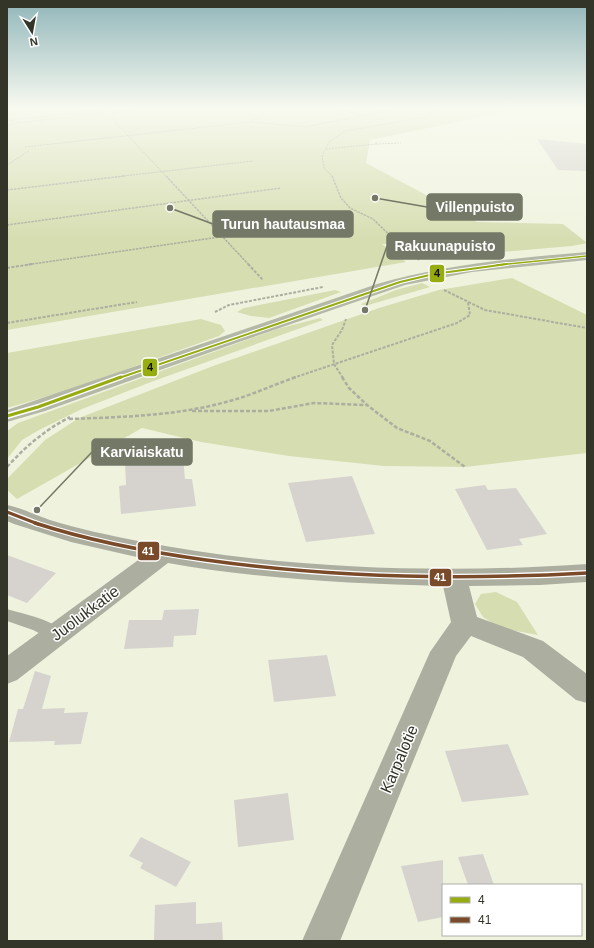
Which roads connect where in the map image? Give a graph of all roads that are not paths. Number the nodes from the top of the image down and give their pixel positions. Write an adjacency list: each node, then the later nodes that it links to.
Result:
1 (587, 256): 2 (street)
2 (7, 416)
3 (7, 512): 4 (street)
4 (163, 554): 6 (street); 9 (street, Juolukkatie)
5 (587, 573): 6 (street)
6 (454, 578): 8 (street)
7 (7, 615): 9 (lane)
8 (465, 623): 11 (street); 12 (street, Karpalotie)
9 (56, 635): 10 (street, Juolukkatie)
10 (7, 672)
11 (587, 691)
12 (321, 941)

